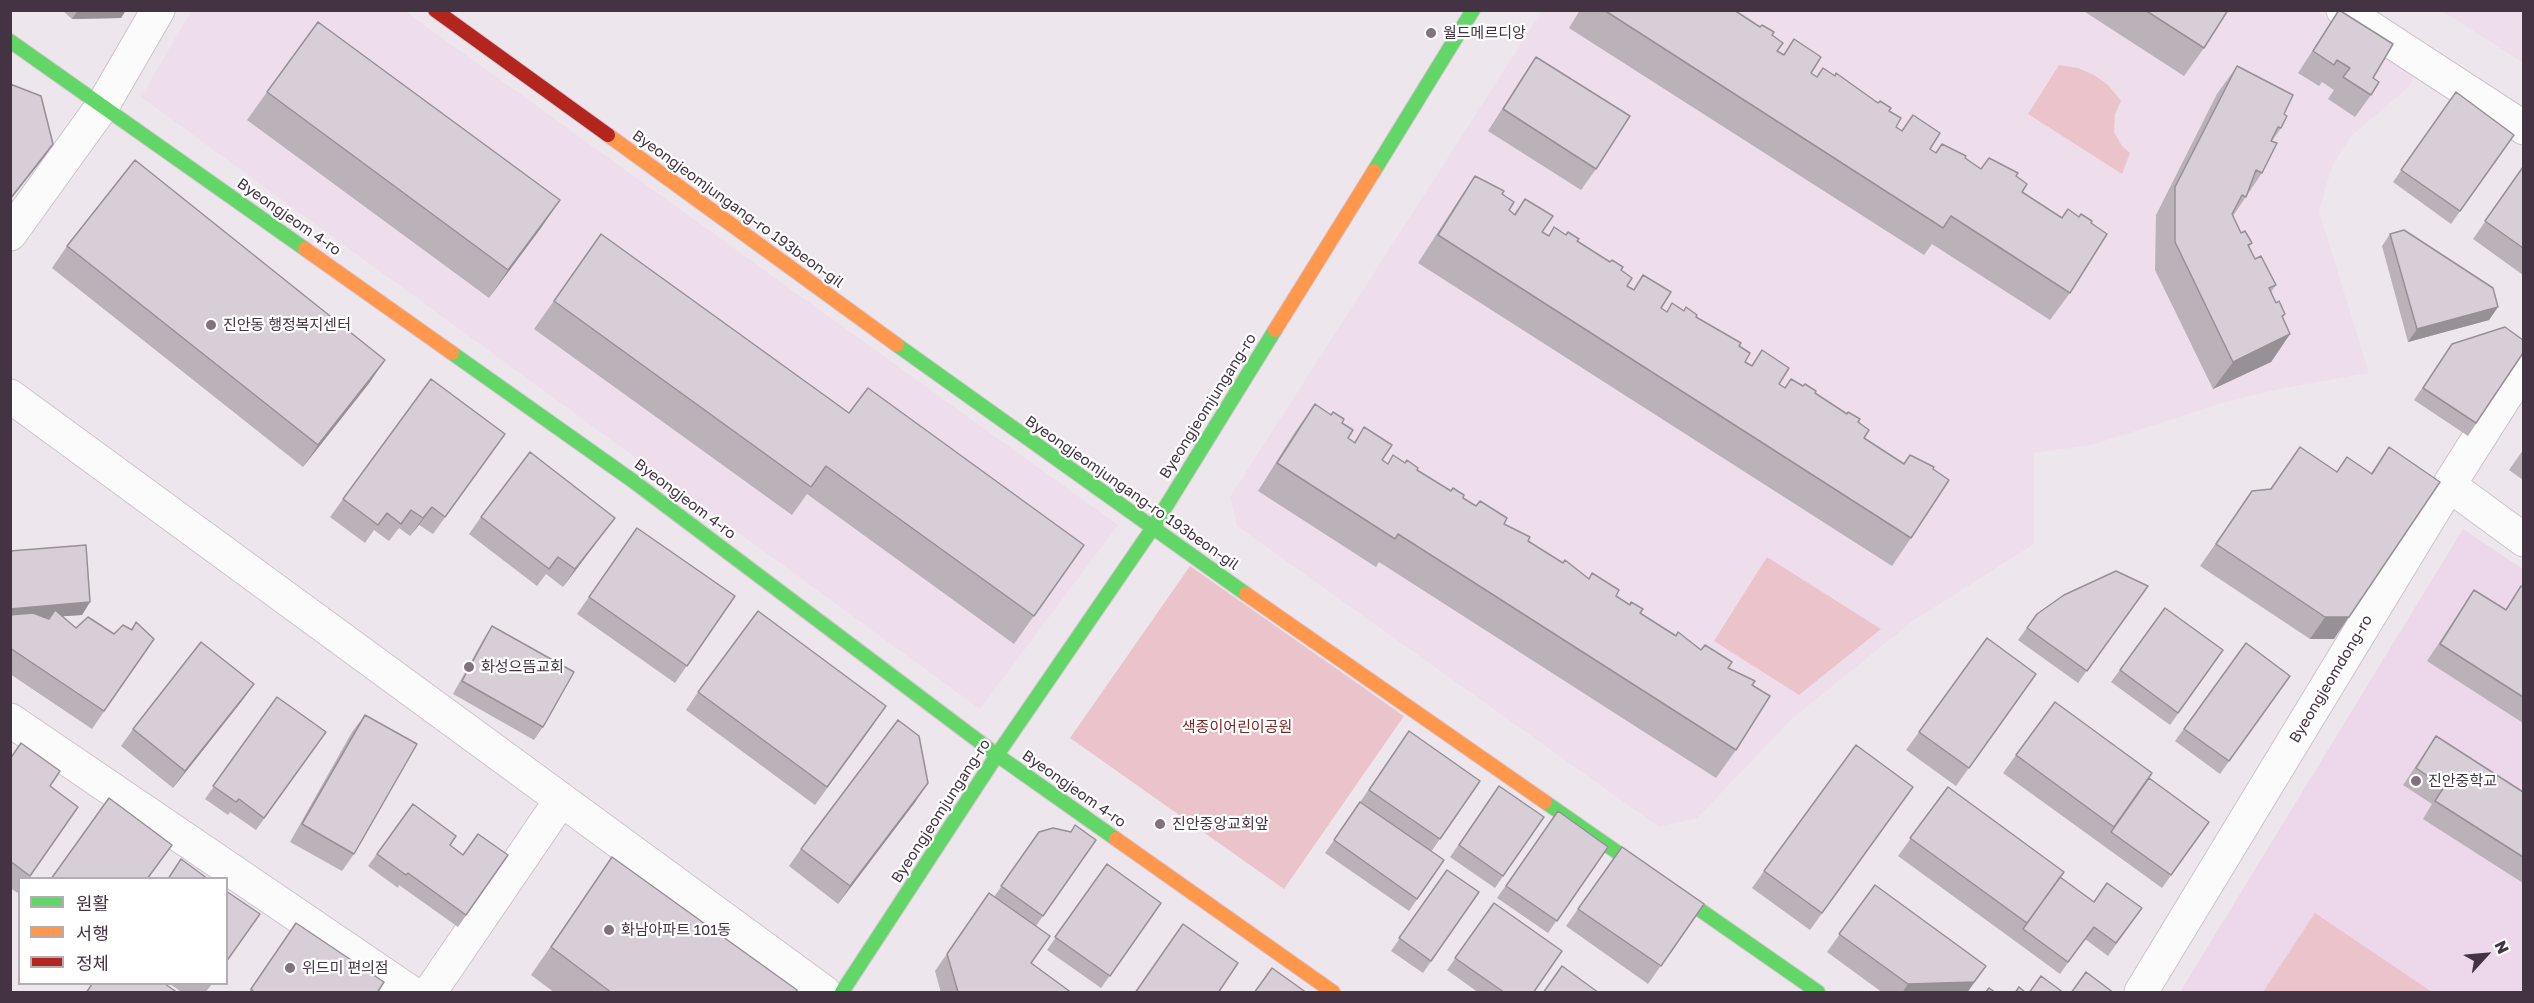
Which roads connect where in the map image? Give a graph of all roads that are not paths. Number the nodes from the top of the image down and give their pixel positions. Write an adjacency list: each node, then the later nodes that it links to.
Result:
1 (158, 10): 6 (street)
2 (435, 10): 12 (street, Byeongjeomjungang-ro 193beon-gil)
3 (1473, 10): 12 (street, Byeongjeomjungang-ro)
4 (2343, 10): 7 (street)
5 (10, 41): 6 (street, Byeongjeom 4-ro)
6 (103, 105): 8 (street); 15 (street, Byeongjeom 4-ro)
7 (2523, 128)
8 (10, 234)
9 (2523, 367): 11 (street, Byeongjeomdong-ro)
10 (10, 396): 16 (street)
11 (2449, 485): 13 (street); 22 (street, Byeongjeomdong-ro)
12 (1152, 529): 15 (street, Byeongjeomjungang-ro); 21 (street, Byeongjeomjungang-ro 193beon-gil)
13 (2523, 540)
14 (10, 720): 18 (street)
15 (997, 755): 17 (street, Byeongjeomjungang-ro); 20 (street, Byeongjeom 4-ro)
16 (561, 800): 17 (street); 19 (street)
17 (844, 990)
18 (410, 993)
19 (430, 993)
20 (1333, 993)
21 (1818, 993)
22 (2141, 993)

